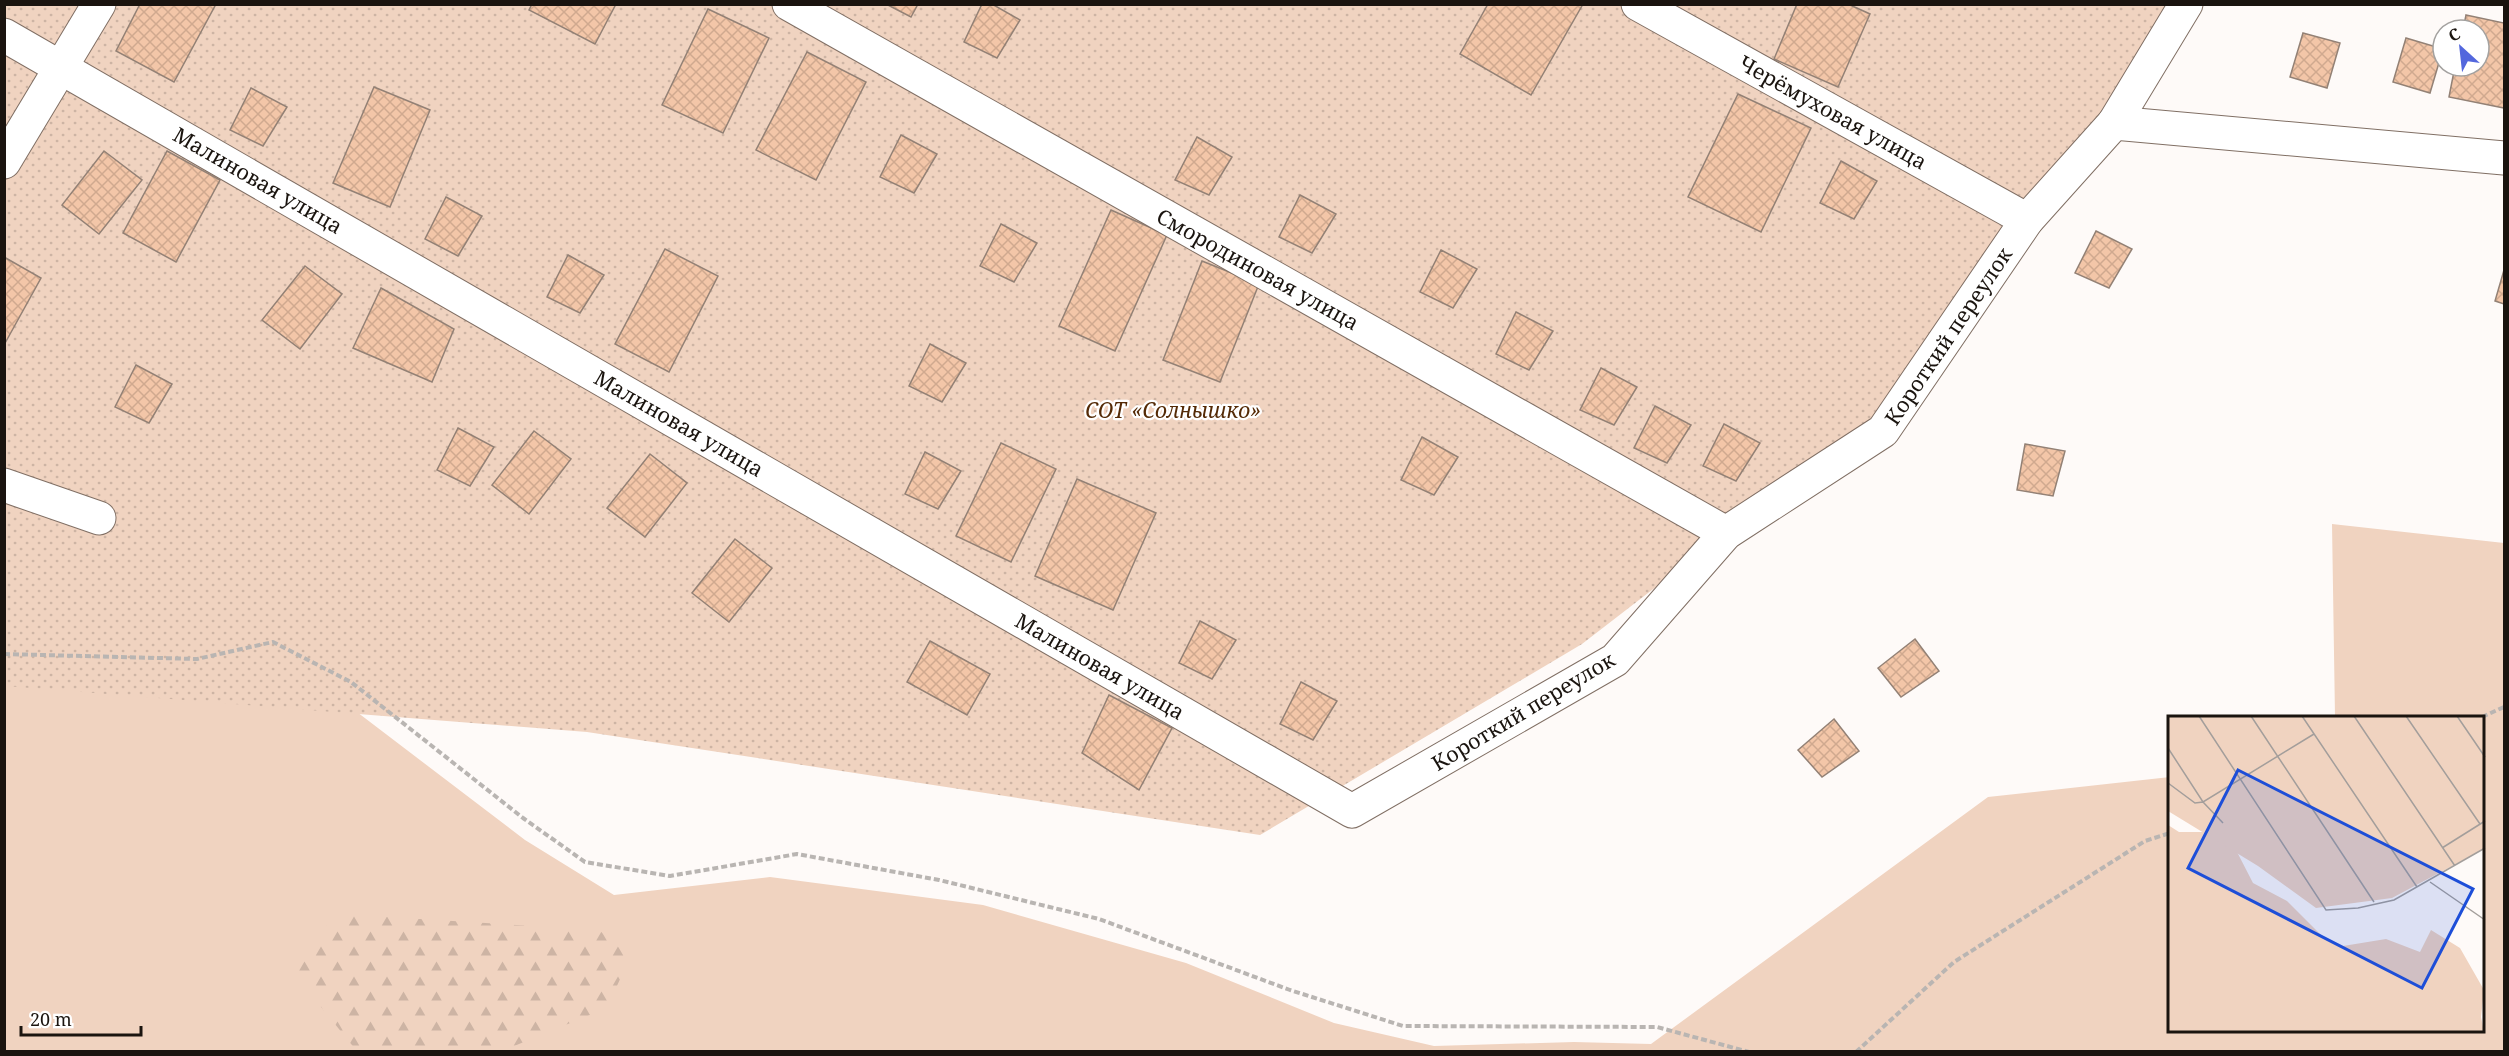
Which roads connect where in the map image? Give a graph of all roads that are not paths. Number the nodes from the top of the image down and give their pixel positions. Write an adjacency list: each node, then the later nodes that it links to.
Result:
1 (99, 4): 6 (street)
2 (789, 4): 13 (street, Смородиновая улица)
3 (1638, 4): 10 (street, Черёмуховая улица)
4 (2186, 4): 7 (street, Короткий переулок)
5 (4, 35): 6 (street, Малиновая улица)
6 (62, 68): 9 (street); 14 (street, Малиновая улица)
7 (2114, 123): 8 (street); 10 (street, Короткий переулок)
8 (2505, 158)
9 (4, 162)
10 (2027, 220): 13 (street, Короткий переулок)
11 (4, 485): 12 (street)
12 (99, 518)
13 (1726, 533): 14 (street, Короткий переулок)
14 (1352, 811)

